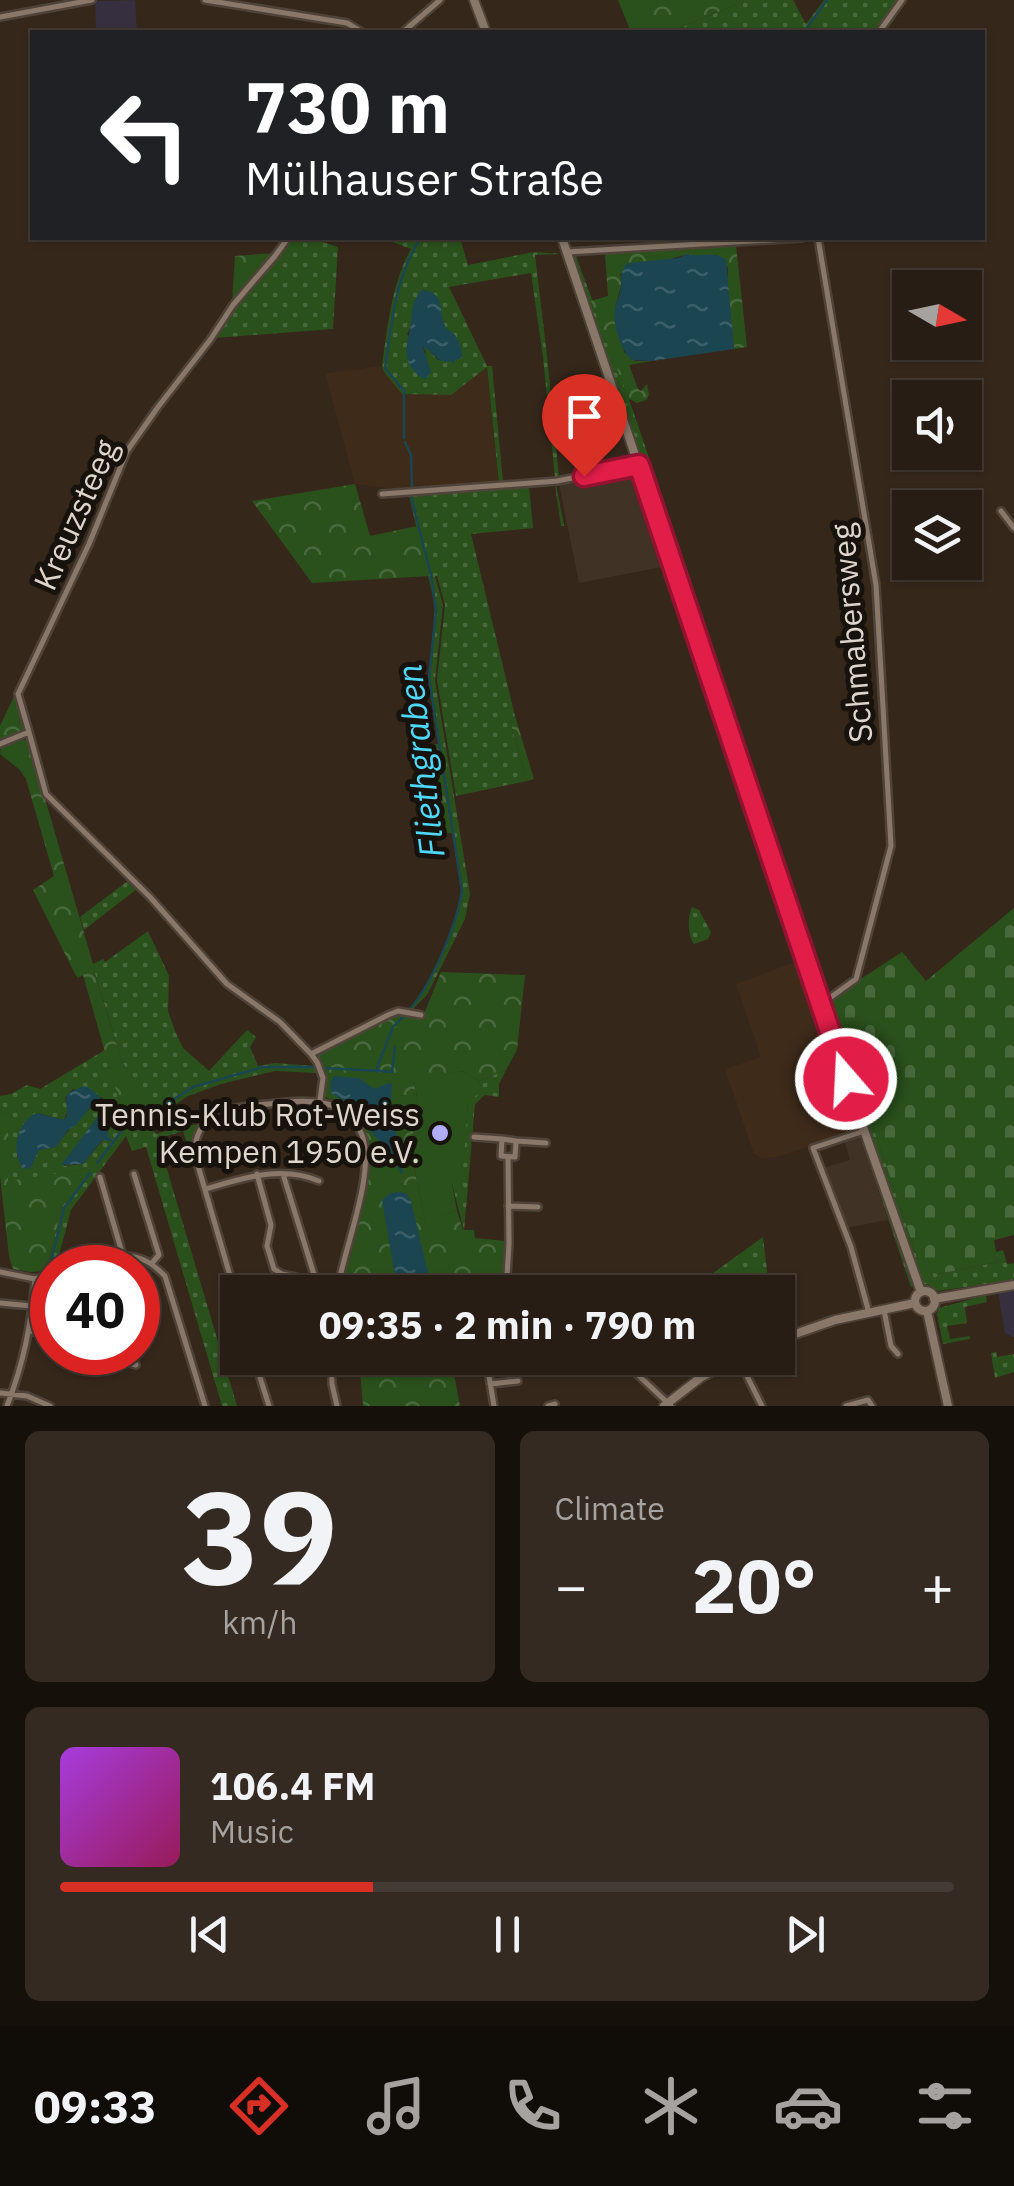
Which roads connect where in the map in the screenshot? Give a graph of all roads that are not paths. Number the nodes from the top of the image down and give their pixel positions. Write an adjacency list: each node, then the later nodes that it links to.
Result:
1 (92, 0): 6 (street)
2 (205, 0): 7 (street)
3 (440, 0): 8 (street)
4 (474, 0): 9 (street)
5 (902, 0): 10 (street)
6 (0, 18)
7 (359, 30)
8 (405, 30)
9 (485, 30)
10 (880, 30)
11 (287, 240): 20 (street, Kreuzsteeg)
12 (563, 240): 15 (street)
13 (768, 240): 15 (street)
14 (818, 240): 22 (street, Schmabersweg)
15 (567, 252): 16 (street)
16 (639, 465): 17 (street); 22 (street)
17 (382, 494)
18 (1000, 511): 19 (street)
19 (1014, 528)
20 (28, 732): 21 (street); 24 (street, Kreuzsteeg)
21 (0, 744)
22 (820, 1005): 26 (street)
23 (421, 1015): 24 (street)
24 (311, 1054): 25 (street)
25 (319, 1101): 37 (street); 47 (street)
26 (864, 1131): 51 (street); 58 (street)
27 (474, 1137): 28 (street)
28 (502, 1139): 29 (street); 31 (street)
29 (516, 1141): 30 (street); 31 (street)
30 (546, 1144)
31 (508, 1157): 38 (street)
32 (134, 1174): 41 (street)
33 (257, 1174): 34 (street); 37 (street); 45 (street)
34 (283, 1174): 36 (street); 46 (street)
35 (100, 1177): 40 (street)
36 (319, 1181)
37 (206, 1190): 44 (street)
38 (508, 1206): 39 (street); 48 (street)
39 (538, 1206)
40 (120, 1245)
41 (155, 1245)
42 (160, 1271): 76 (street)
43 (0, 1272): 49 (street)
44 (230, 1275)
45 (287, 1275)
46 (314, 1275)
47 (340, 1275)
48 (507, 1275)
49 (30, 1278)
50 (1014, 1285): 52 (street)
51 (921, 1292): 52 (street); 54 (street)
52 (934, 1299): 57 (street)
53 (0, 1303): 55 (street)
54 (916, 1303): 56 (street); 57 (street)
55 (30, 1306)
56 (884, 1310): 58 (street); 61 (street)
57 (928, 1310): 82 (street)
58 (869, 1313): 60 (street)
59 (30, 1331): 71 (street)
60 (795, 1334)
61 (898, 1354)
62 (259, 1375): 77 (street)
63 (332, 1375): 78 (street)
64 (489, 1375): 69 (street)
65 (637, 1375): 73 (street)
66 (706, 1375): 73 (street)
67 (746, 1375): 80 (street)
68 (518, 1380): 69 (street)
69 (490, 1384): 79 (street)
70 (0, 1393): 71 (street)
71 (12, 1394): 74 (street); 75 (street)
72 (870, 1403): 81 (street)
73 (668, 1405)
74 (8, 1406)
75 (50, 1406)
76 (206, 1406)
77 (268, 1406)
78 (337, 1406)
79 (494, 1406)
80 (762, 1406)
81 (846, 1406)
82 (948, 1406)

